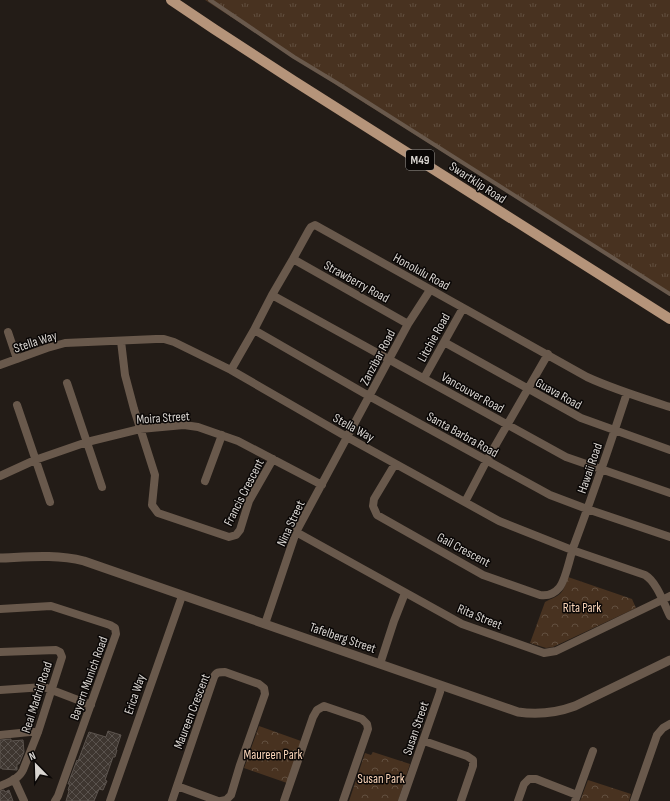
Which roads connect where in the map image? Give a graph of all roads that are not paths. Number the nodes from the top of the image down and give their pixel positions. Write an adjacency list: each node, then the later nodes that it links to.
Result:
1 (171, 0): 8 (main road, Swartklip Road / M49)
2 (210, 0): 5 (lane)
3 (293, 259): 4 (street, Honolulu Road); 6 (street, Honolulu Road); 9 (street, Strawberry Road)
4 (430, 290): 7 (street, Honolulu Road); 9 (street, Zanzibar Road)
5 (670, 294)
6 (272, 295): 10 (street, Honolulu Road); 16 (street, Vancouver Road)
7 (463, 308): 13 (street, Litchie Road); 14 (street, Honolulu Road)
8 (670, 319)
9 (408, 324): 16 (street, Zanzibar Road)
10 (254, 330): 18 (street, Honolulu Road); 23 (street, Santa Barbra Road)
11 (8, 332): 15 (street)
12 (121, 341): 15 (street, Stella Way); 18 (street, Stella Way); 27 (street)
13 (444, 342): 19 (street, Litchie Road); 21 (street, Guava Road)
14 (548, 354): 21 (street); 22 (street, Honolulu Road)
15 (17, 359): 17 (street, Stella Way)
16 (389, 359): 19 (street, Vancouver Road); 23 (street, Zanzibar Road)
17 (0, 365)
18 (231, 370): 30 (street, Stella Way)
19 (424, 378): 26 (street, Vancouver Road)
20 (67, 383): 31 (street)
21 (528, 389): 26 (street); 28 (street, Guava Road)
22 (627, 393): 25 (street, Honolulu Road); 28 (street, Hawaii Road)
23 (369, 396): 30 (street, Zanzibar Road); 35 (street, Santa Barbra Road)
24 (17, 405): 34 (street)
25 (670, 407)
26 (508, 425): 35 (street); 37 (street, Vancouver Road)
27 (140, 429): 29 (street, Moira Street); 31 (street, Moira Street); 33 (street, Francis Crescent)
28 (615, 431): 32 (street, Guava Road); 37 (street, Hawaii Road)
29 (222, 435): 33 (street, Moira Street); 39 (street)
30 (348, 437): 36 (street, Stella Way); 40 (street, Nina Street)
31 (87, 442): 34 (street, Moira Street); 41 (street)
32 (670, 450)
33 (273, 459): 40 (street, Moira Street)
34 (35, 460): 38 (street, Moira Street); 43 (street)
35 (487, 460): 44 (street); 45 (street, Santa Barbra Road)
36 (395, 464): 44 (street, Stella Way); 48 (street, Gail Crescent)
37 (602, 469): 42 (street, Vancouver Road); 45 (street, Hawaii Road)
38 (0, 476)
39 (205, 481)
40 (322, 485): 46 (street, Nina Street)
41 (102, 487)
42 (670, 493)
43 (50, 502)
44 (465, 502): 48 (street, Stella Way)
45 (588, 509): 47 (street, Santa Barbra Road); 48 (street, Hawaii Road)
46 (296, 532): 50 (street, Rita Street); 55 (street, Nina Street)
47 (670, 537)
48 (572, 550): 52 (street, Stella Way)
49 (0, 558): 51 (street, Tafelberg Street)
50 (405, 593): 52 (street, Rita Street); 58 (street)
51 (182, 596): 55 (street, Tafelberg Street); 74 (street, Erica Way)
52 (666, 598): 54 (street, Stella Way)
53 (0, 609): 62 (street, Bayern Munich Road)
54 (670, 616)
55 (265, 624): 58 (street, Tafelberg Street)
56 (0, 652): 61 (street, Real Madrid Road)
57 (670, 660): 59 (street, Tafelberg Street)
58 (380, 664): 59 (street, Tafelberg Street)
59 (442, 686): 66 (street, Susan Street)
60 (0, 690): 61 (street)
61 (52, 690): 62 (street); 64 (street, Real Madrid Road)
62 (91, 704): 73 (street, Bayern Munich Road)
63 (670, 724): 83 (street)
64 (38, 732): 65 (street); 68 (street, Real Madrid Road)
65 (0, 735)
66 (424, 741): 80 (street, Susan Street); 81 (street)
67 (593, 751): 71 (street)
68 (14, 779): 69 (street); 72 (street)
69 (0, 786)
70 (177, 786): 75 (street, Maureen Crescent); 76 (street); 77 (street, Maureen Crescent)
71 (576, 798): 82 (street)
72 (24, 801)
73 (55, 801)
74 (110, 801)
75 (172, 801)
76 (218, 801)
77 (221, 801)
78 (284, 801): 79 (street)
79 (344, 801)
80 (402, 801)
81 (461, 801)
82 (518, 801)
83 (634, 801)

